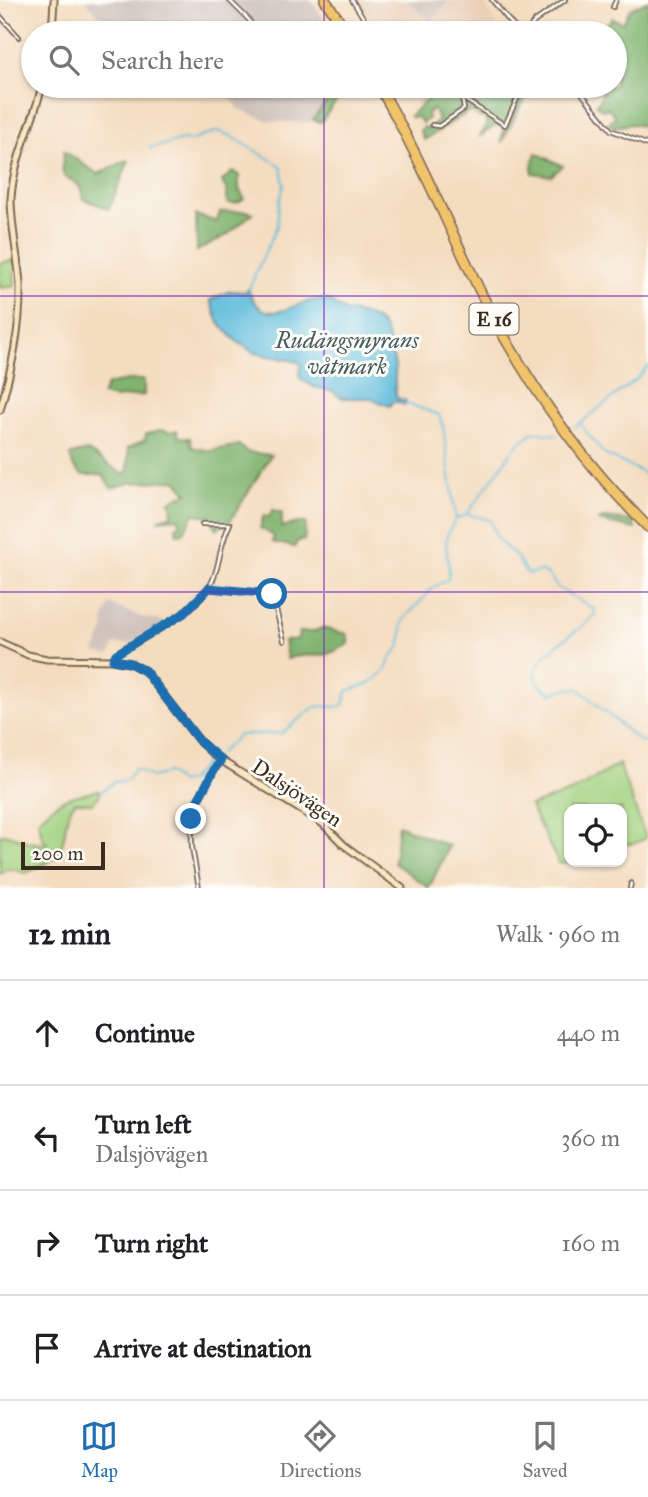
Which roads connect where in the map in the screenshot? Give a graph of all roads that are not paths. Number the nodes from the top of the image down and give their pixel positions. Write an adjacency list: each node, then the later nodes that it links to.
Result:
1 (54, 0): 11 (street)
2 (229, 0): 12 (street)
3 (325, 0): 13 (highway)
4 (332, 0): 14 (highway)
5 (352, 0): 15 (street)
6 (492, 0): 16 (street)
7 (565, 0): 17 (street)
8 (617, 0): 9 (street)
9 (612, 7)
10 (0, 16): 18 (street)
11 (53, 21)
12 (249, 21)
13 (340, 21)
14 (346, 21)
15 (365, 21)
16 (509, 21)
17 (536, 21)
18 (19, 37)
19 (39, 98): 28 (street)
20 (386, 98): 31 (highway, E 16)
21 (392, 98): 29 (highway, E 16)
22 (462, 98): 26 (street)
23 (462, 98): 24 (street)
24 (517, 98)
25 (586, 98): 27 (street)
26 (432, 125)
27 (648, 145)
28 (0, 410)
29 (648, 519)
30 (202, 524): 32 (street)
31 (648, 527)
32 (209, 588): 33 (street); 35 (street)
33 (284, 641)
34 (0, 642): 35 (street, Dalsjövägen)
35 (113, 660): 36 (street, Dalsjövägen)
36 (221, 760): 38 (street); 39 (street, Dalsjövägen)
37 (631, 883): 40 (street)
38 (199, 888)
39 (402, 888)
40 (630, 888)

